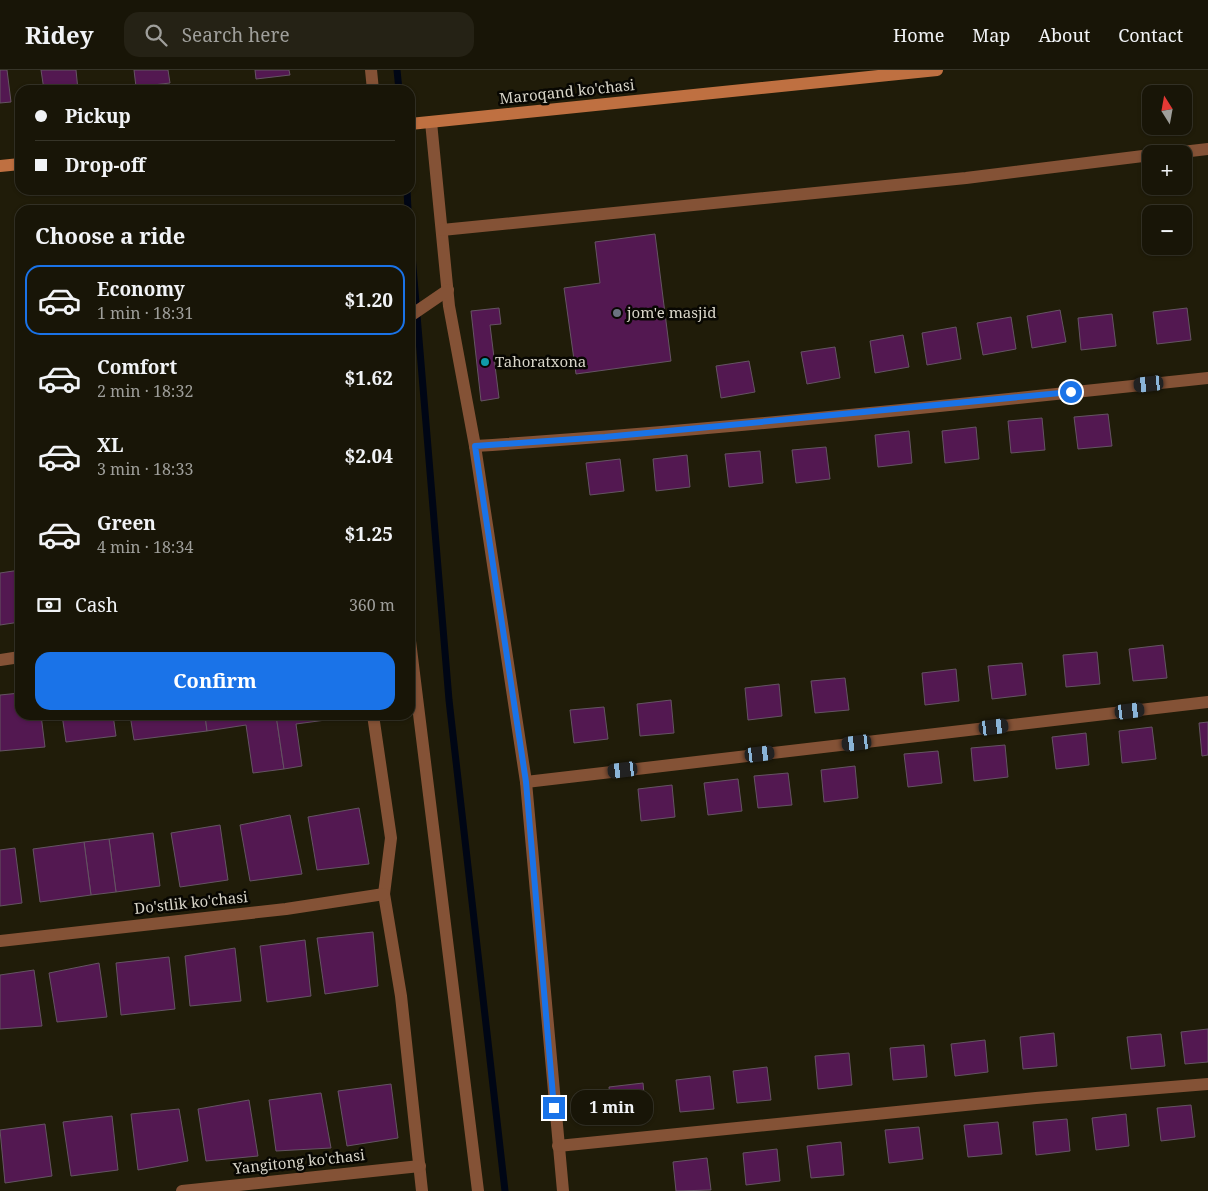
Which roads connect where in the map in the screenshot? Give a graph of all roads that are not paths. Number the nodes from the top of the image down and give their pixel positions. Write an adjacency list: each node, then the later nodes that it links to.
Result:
1 (371, 70): 3 (street)
2 (937, 70): 4 (street, Maroqand ko'chasi)
3 (372, 85)
4 (430, 122): 5 (street, Maroqand ko'chasi); 11 (street)
5 (415, 124)
6 (1208, 149): 7 (street)
7 (1192, 151)
8 (1142, 156): 11 (street)
9 (15, 164): 10 (street)
10 (0, 166)
11 (442, 230): 12 (street)
12 (448, 290): 13 (street); 15 (street)
13 (415, 313)
14 (1208, 378): 15 (street)
15 (475, 446): 21 (street)
16 (15, 658): 17 (street)
17 (0, 660)
18 (415, 681): 29 (street)
19 (1208, 702): 21 (street)
20 (374, 720): 22 (street)
21 (526, 782): 25 (street)
22 (384, 894): 23 (street, Do'stlik ko'chasi); 26 (street)
23 (0, 941)
24 (1208, 1084): 25 (street)
25 (558, 1146): 30 (street)
26 (420, 1166): 27 (street, Yangitong ko'chasi); 28 (street)
27 (182, 1191)
28 (422, 1191)
29 (478, 1191)
30 (563, 1191)

